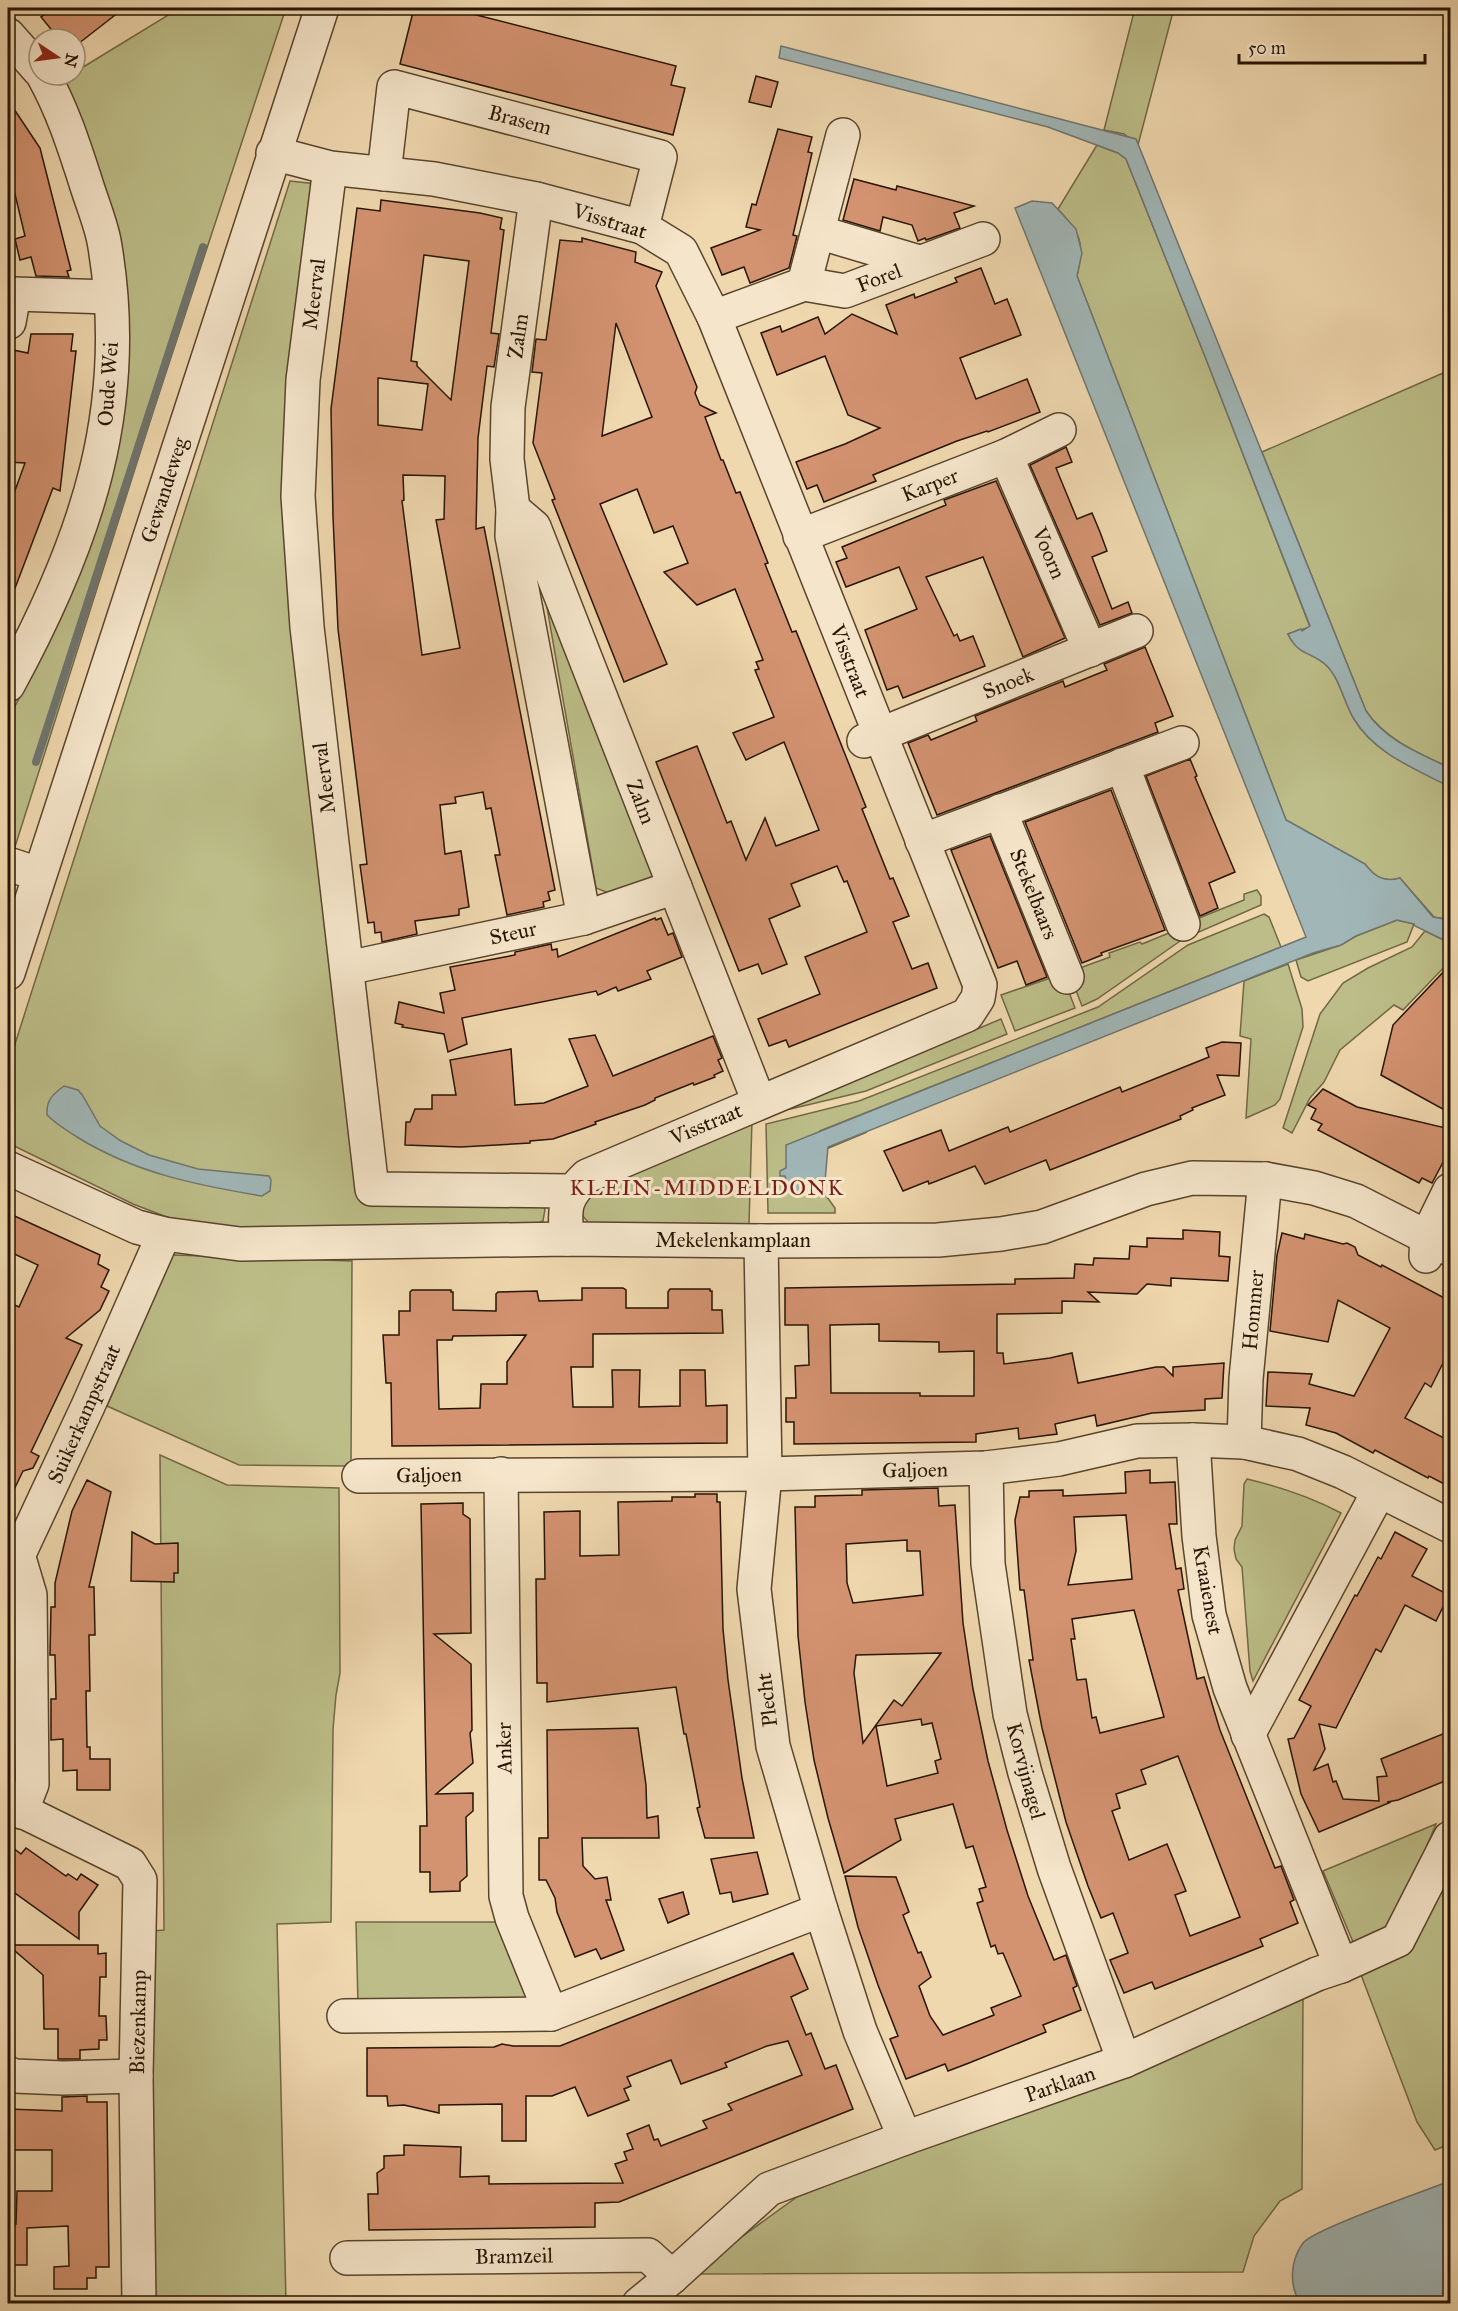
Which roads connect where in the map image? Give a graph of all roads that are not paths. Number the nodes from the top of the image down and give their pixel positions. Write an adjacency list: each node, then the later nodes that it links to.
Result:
1 (322, 8): 6 (street, Gewandeweg)
2 (8, 35): 3 (street)
3 (27, 56)
4 (49, 87): 15 (street, Oude Wei)
5 (843, 135): 11 (street)
6 (273, 153): 7 (street, Visstraat); 32 (street, Gewandeweg)
7 (330, 168): 8 (street, Visstraat); 36 (street, Meerval)
8 (384, 174): 9 (street, Visstraat); 10 (street, Brasem)
9 (536, 199): 10 (street, Visstraat); 20 (street, Zalm)
10 (642, 227): 17 (street, Visstraat)
11 (818, 232): 13 (street, Forel); 14 (street)
12 (983, 239): 13 (street, Forel)
13 (919, 262): 14 (street, Forel)
14 (804, 284): 17 (street, Forel)
15 (110, 297): 16 (street); 23 (street, Oude Wei)
16 (8, 321)
17 (710, 324): 21 (street, Visstraat)
18 (1059, 430): 19 (street, Karper)
19 (1006, 456): 21 (street, Karper); 24 (street, Voorn)
20 (513, 509): 33 (street, Zalm); 34 (street, Zalm)
21 (795, 539): 26 (street, Visstraat)
22 (1136, 631): 24 (street, Snoek)
23 (20, 634): 25 (street, Oude Wei)
24 (1090, 650): 26 (street, Snoek)
25 (8, 685)
26 (871, 738): 30 (street, Visstraat)
27 (1182, 743): 28 (street)
28 (1122, 765): 29 (street); 35 (street)
29 (1000, 811): 30 (street); 38 (street, Stekelbaars)
30 (912, 834): 39 (street, Visstraat)
31 (8, 864): 32 (street)
32 (38, 874): 37 (street, Gewandeweg)
33 (675, 887): 34 (street, Steur); 39 (street, Zalm)
34 (584, 918): 36 (street, Steur)
35 (1183, 924)
36 (348, 968): 43 (street, Meerval)
37 (8, 973)
38 (1067, 977)
39 (759, 1101): 43 (street, Visstraat)
40 (8, 1168): 44 (street, Mekelenkamplaan)
41 (1265, 1179): 46 (street, Mekelenkamplaan); 47 (street, Mekelenkamplaan); 49 (street, Hommer)
42 (1450, 1190): 47 (street)
43 (571, 1191): 45 (street)
44 (164, 1234): 45 (street, Mekelenkamplaan); 56 (street, Suikerkampstraat)
45 (567, 1239): 46 (street, Mekelenkamplaan)
46 (761, 1241): 52 (street, Plecht)
47 (1434, 1247)
48 (1193, 1440): 49 (street, Galjoen); 50 (street, Galjoen); 58 (street, Kraaienest)
49 (1244, 1442): 54 (street, Galjoen)
50 (986, 1468): 52 (street, Galjoen); 65 (street, Korvijnagel)
51 (501, 1474): 52 (street, Galjoen); 53 (street, Galjoen); 63 (street, Anker)
52 (765, 1474): 61 (street, Plecht)
53 (359, 1476)
54 (1379, 1491): 55 (street, Galjoen); 58 (street)
55 (1450, 1526)
56 (18, 1556): 57 (street, Suikerkampstraat); 59 (street, Biezenkamp)
57 (8, 1595)
58 (1248, 1735): 62 (street, Kraaienest)
59 (14, 1808): 67 (street, Biezenkamp)
60 (1450, 1838): 62 (street, Parklaan)
61 (820, 1910): 63 (street); 68 (street, Plecht)
62 (1341, 1966): 65 (street, Parklaan)
63 (551, 2014): 64 (street)
64 (344, 2016)
65 (1124, 2061): 68 (street, Parklaan)
66 (8, 2073): 67 (street)
67 (136, 2076): 71 (street, Biezenkamp)
68 (905, 2138): 70 (street, Parklaan)
69 (347, 2258): 70 (street, Bramzeil)
70 (672, 2277): 72 (street, Parklaan)
71 (139, 2304)
72 (639, 2304)

